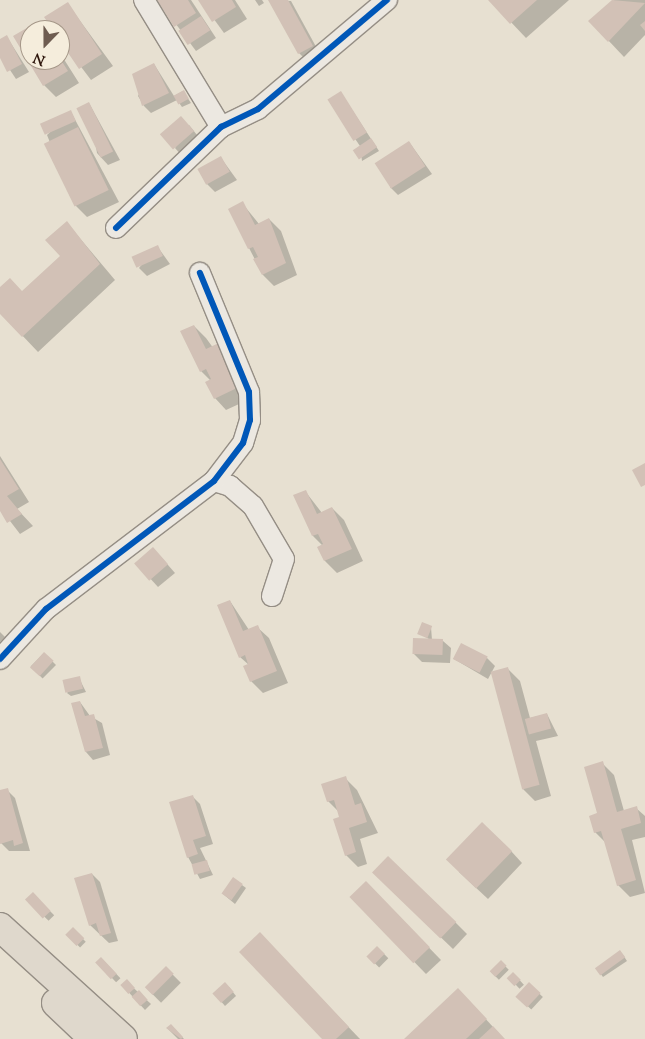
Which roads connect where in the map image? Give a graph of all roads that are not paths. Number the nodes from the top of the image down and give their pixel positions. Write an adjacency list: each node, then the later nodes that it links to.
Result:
1 (144, 0): 3 (street)
2 (387, 0): 3 (street)
3 (221, 127): 4 (street)
4 (116, 228)
5 (200, 273): 6 (street)
6 (214, 481): 7 (street); 8 (street)
7 (272, 596)
8 (0, 660)
9 (0, 927): 12 (main road)
10 (0, 951): 11 (main road)
11 (94, 1039)
12 (123, 1039)

